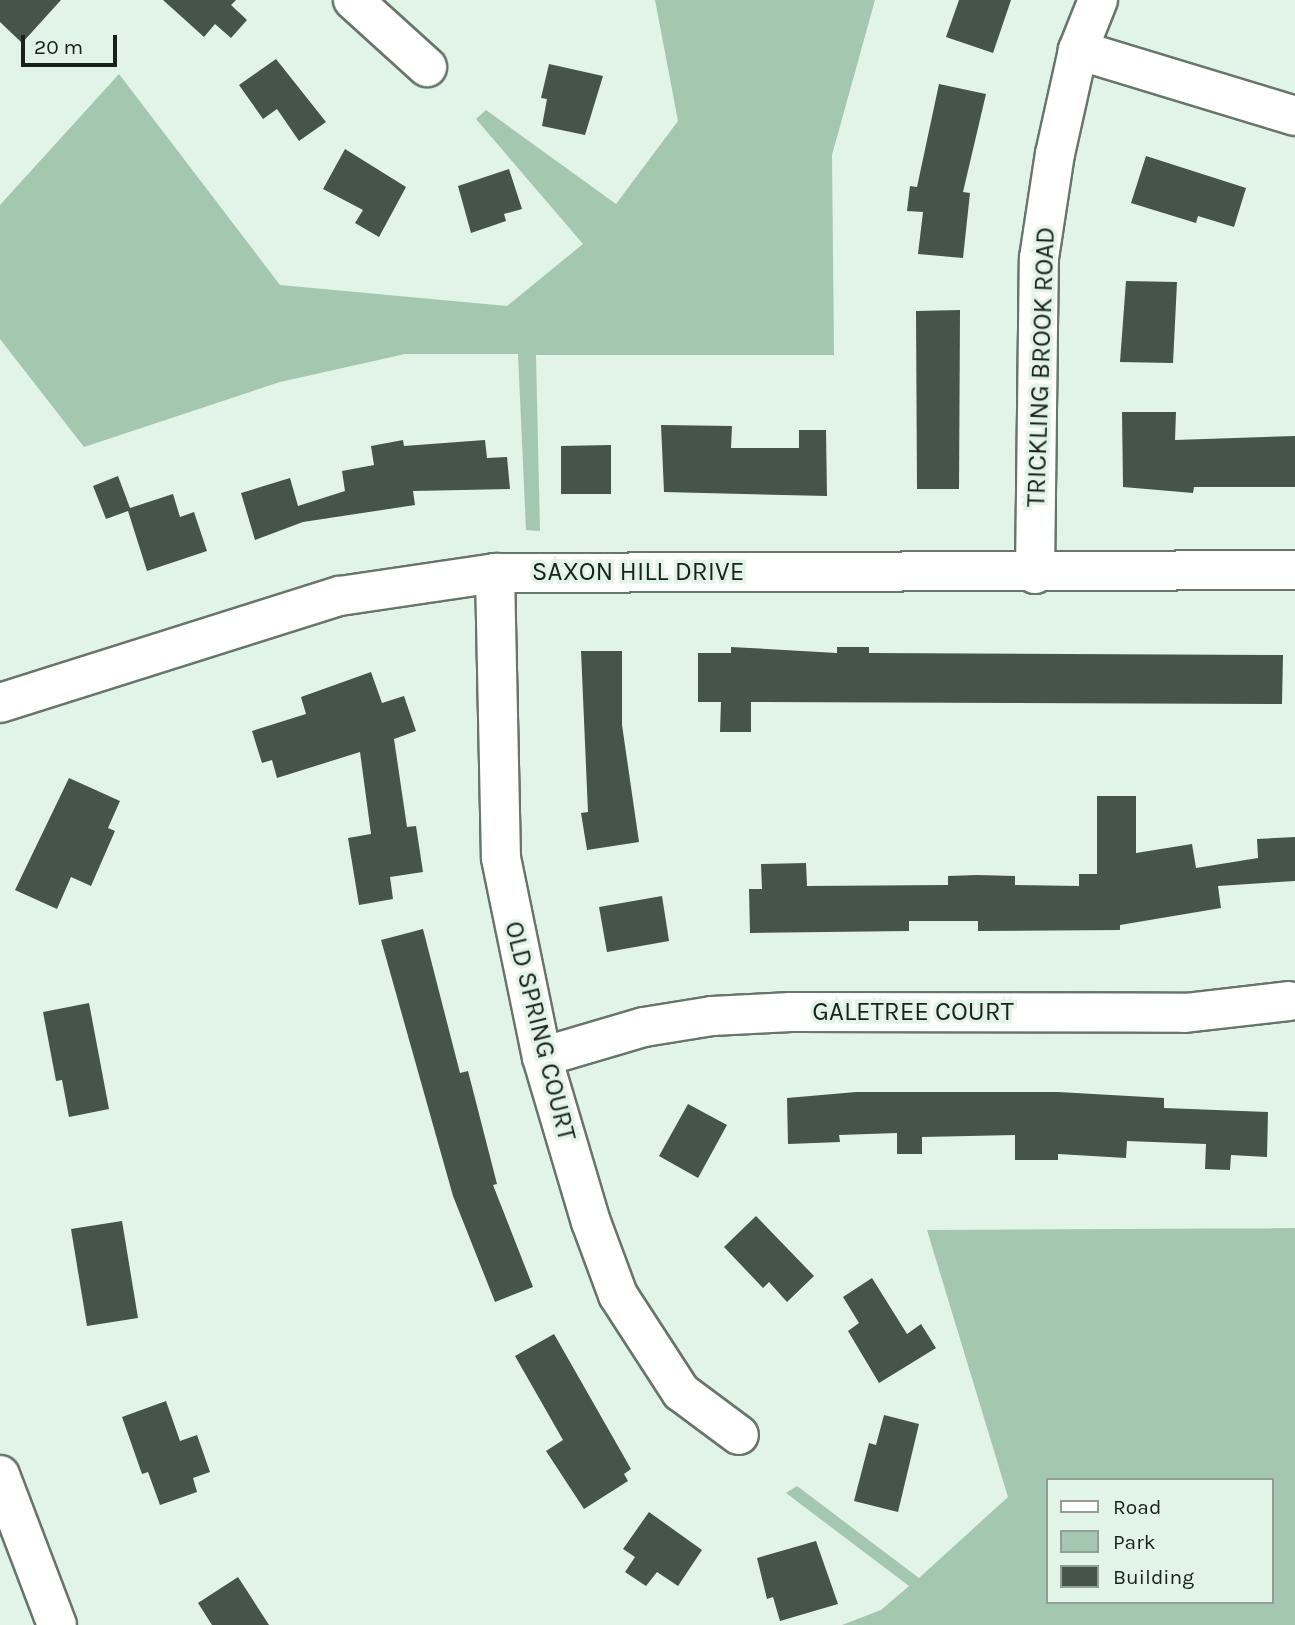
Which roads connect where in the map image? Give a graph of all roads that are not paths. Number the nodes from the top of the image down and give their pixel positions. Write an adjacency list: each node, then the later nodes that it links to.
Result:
1 (353, 0): 4 (street)
2 (1098, 0): 3 (street, TRICKLING BROOK ROAD)
3 (1078, 50): 5 (street); 8 (street, TRICKLING BROOK ROAD)
4 (427, 67)
5 (1295, 117)
6 (1295, 570): 8 (street, SAXON HILL DRIVE)
7 (495, 573): 8 (street, SAXON HILL DRIVE); 9 (street, SAXON HILL DRIVE); 11 (street, OLD SPRING COURT)
8 (1035, 574)
9 (0, 703)
10 (1288, 1000): 11 (street, GALETREE COURT)
11 (542, 1057): 12 (street, OLD SPRING COURT)
12 (739, 1435)
13 (0, 1475): 14 (street)
14 (57, 1625)

